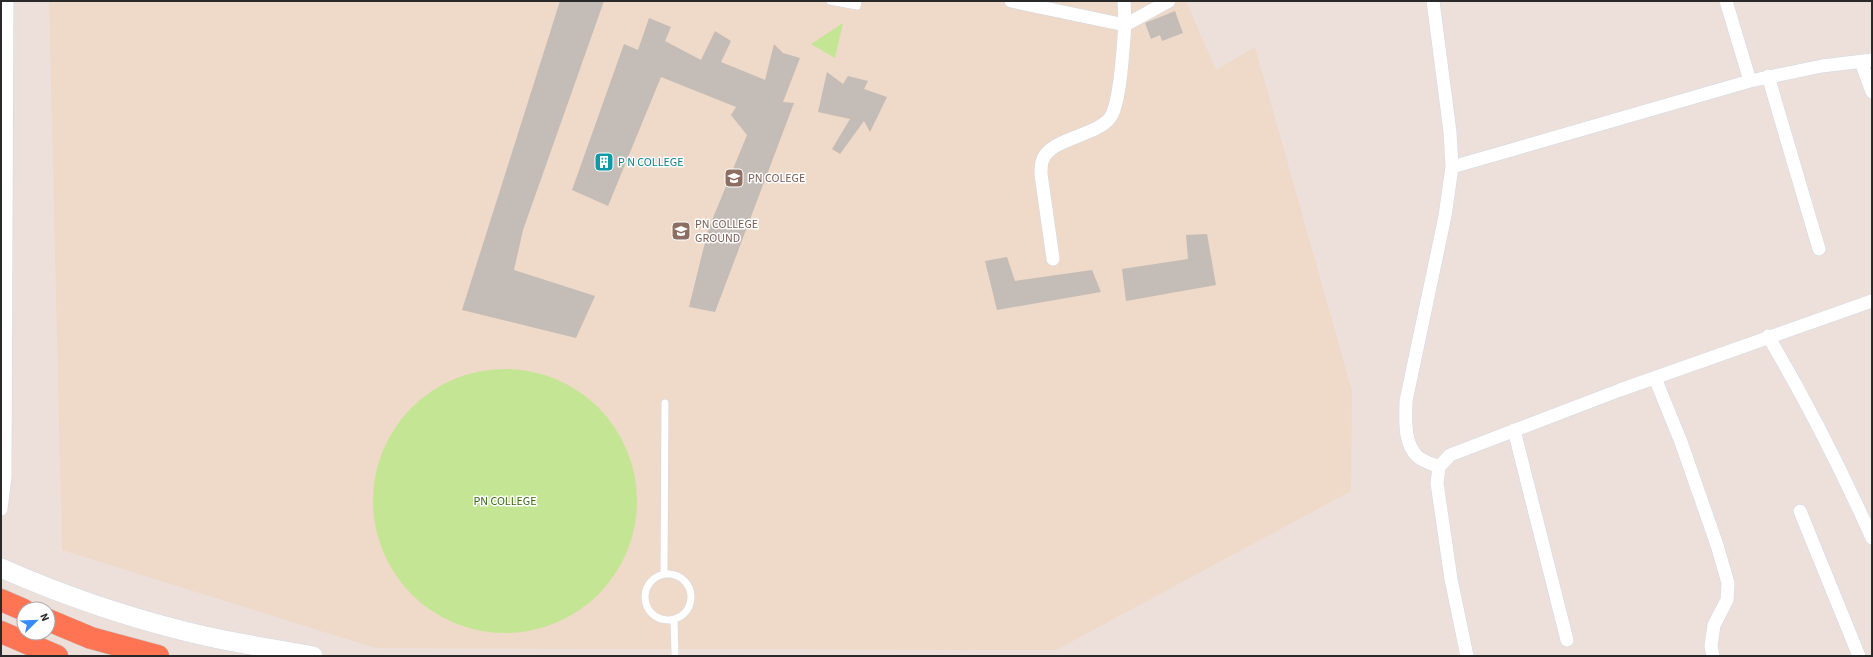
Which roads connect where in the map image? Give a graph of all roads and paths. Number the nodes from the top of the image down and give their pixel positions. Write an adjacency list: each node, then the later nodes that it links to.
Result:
1 (830, 1): 2 (lane)
2 (858, 1)
3 (1011, 1): 9 (street)
4 (1124, 1): 9 (street)
5 (1169, 1): 9 (street)
6 (1432, 1): 15 (street)
7 (1726, 1): 13 (street)
8 (5, 4): 11 (street)
9 (1124, 25): 17 (street)
10 (1867, 61): 12 (street); 14 (street)
11 (4, 67): 24 (street)
12 (1768, 76): 13 (street); 16 (street)
13 (1750, 81): 15 (street)
14 (1872, 92)
15 (1452, 167): 23 (street)
16 (1819, 249)
17 (1053, 259)
18 (1872, 301): 19 (street)
19 (1768, 336): 20 (street); 27 (street)
20 (1655, 378): 22 (street); 41 (street)
21 (665, 403): 29 (lane)
22 (1514, 430): 23 (street); 35 (street)
23 (1439, 467): 40 (street)
24 (3, 476): 25 (street)
25 (1, 509)
26 (1800, 511): 42 (street)
27 (1872, 538)
28 (1, 568): 38 (main road)
29 (664, 573): 32 (lane); 32 (lane)
30 (1, 600): 31 (highway)
31 (16, 607)
32 (674, 620): 39 (lane)
33 (56, 623): 37 (highway)
34 (1, 632): 36 (highway)
35 (1567, 640)
36 (57, 656)
37 (158, 656)
38 (313, 656)
39 (675, 656)
40 (1466, 656)
41 (1713, 656)
42 (1858, 656)

